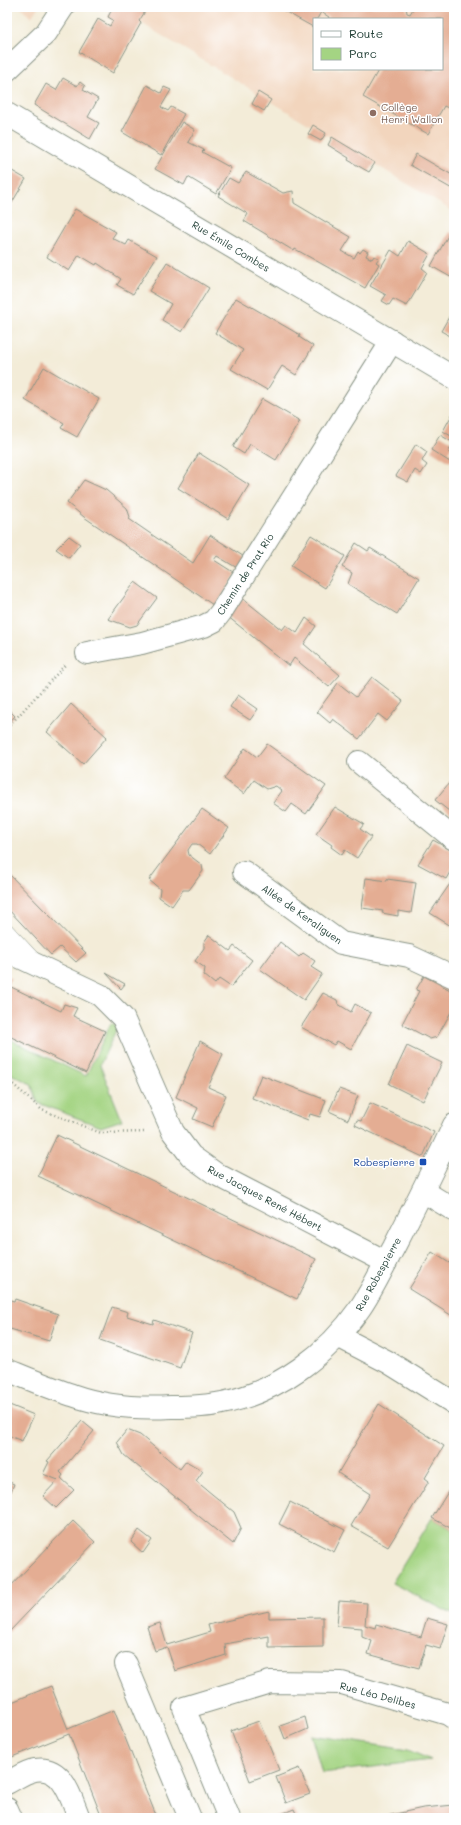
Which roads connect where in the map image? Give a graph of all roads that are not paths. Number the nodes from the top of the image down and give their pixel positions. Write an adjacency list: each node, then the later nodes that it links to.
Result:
1 (63, 7): 2 (street)
2 (7, 70)
3 (7, 114): 4 (street, Rue Émile Combes)
4 (392, 341): 5 (street, Rue Émile Combes); 6 (street, Chemin de Prat Rio)
5 (454, 378)
6 (87, 653)
7 (358, 762): 8 (street)
8 (454, 838)
9 (244, 872): 13 (street, Allée de Keraliguen)
10 (7, 930): 12 (lane)
11 (7, 951): 12 (street, Rue Jacques René Hébert)
12 (43, 968): 17 (street, Rue Jacques René Hébert)
13 (454, 977)
14 (454, 1125): 15 (street, Rue Robespierre)
15 (423, 1191): 16 (street); 17 (street, Rue Robespierre)
16 (454, 1210)
17 (386, 1262): 18 (street, Rue Robespierre)
18 (338, 1336): 19 (street, Rue Robespierre); 20 (street)
19 (7, 1370)
20 (454, 1403)
21 (126, 1664): 27 (street)
22 (454, 1718): 28 (street, Rue Léo Delibes)
23 (7, 1783): 26 (street)
24 (7, 1809): 25 (street)
25 (11, 1818)
26 (79, 1818)
27 (190, 1818)
28 (229, 1818)

